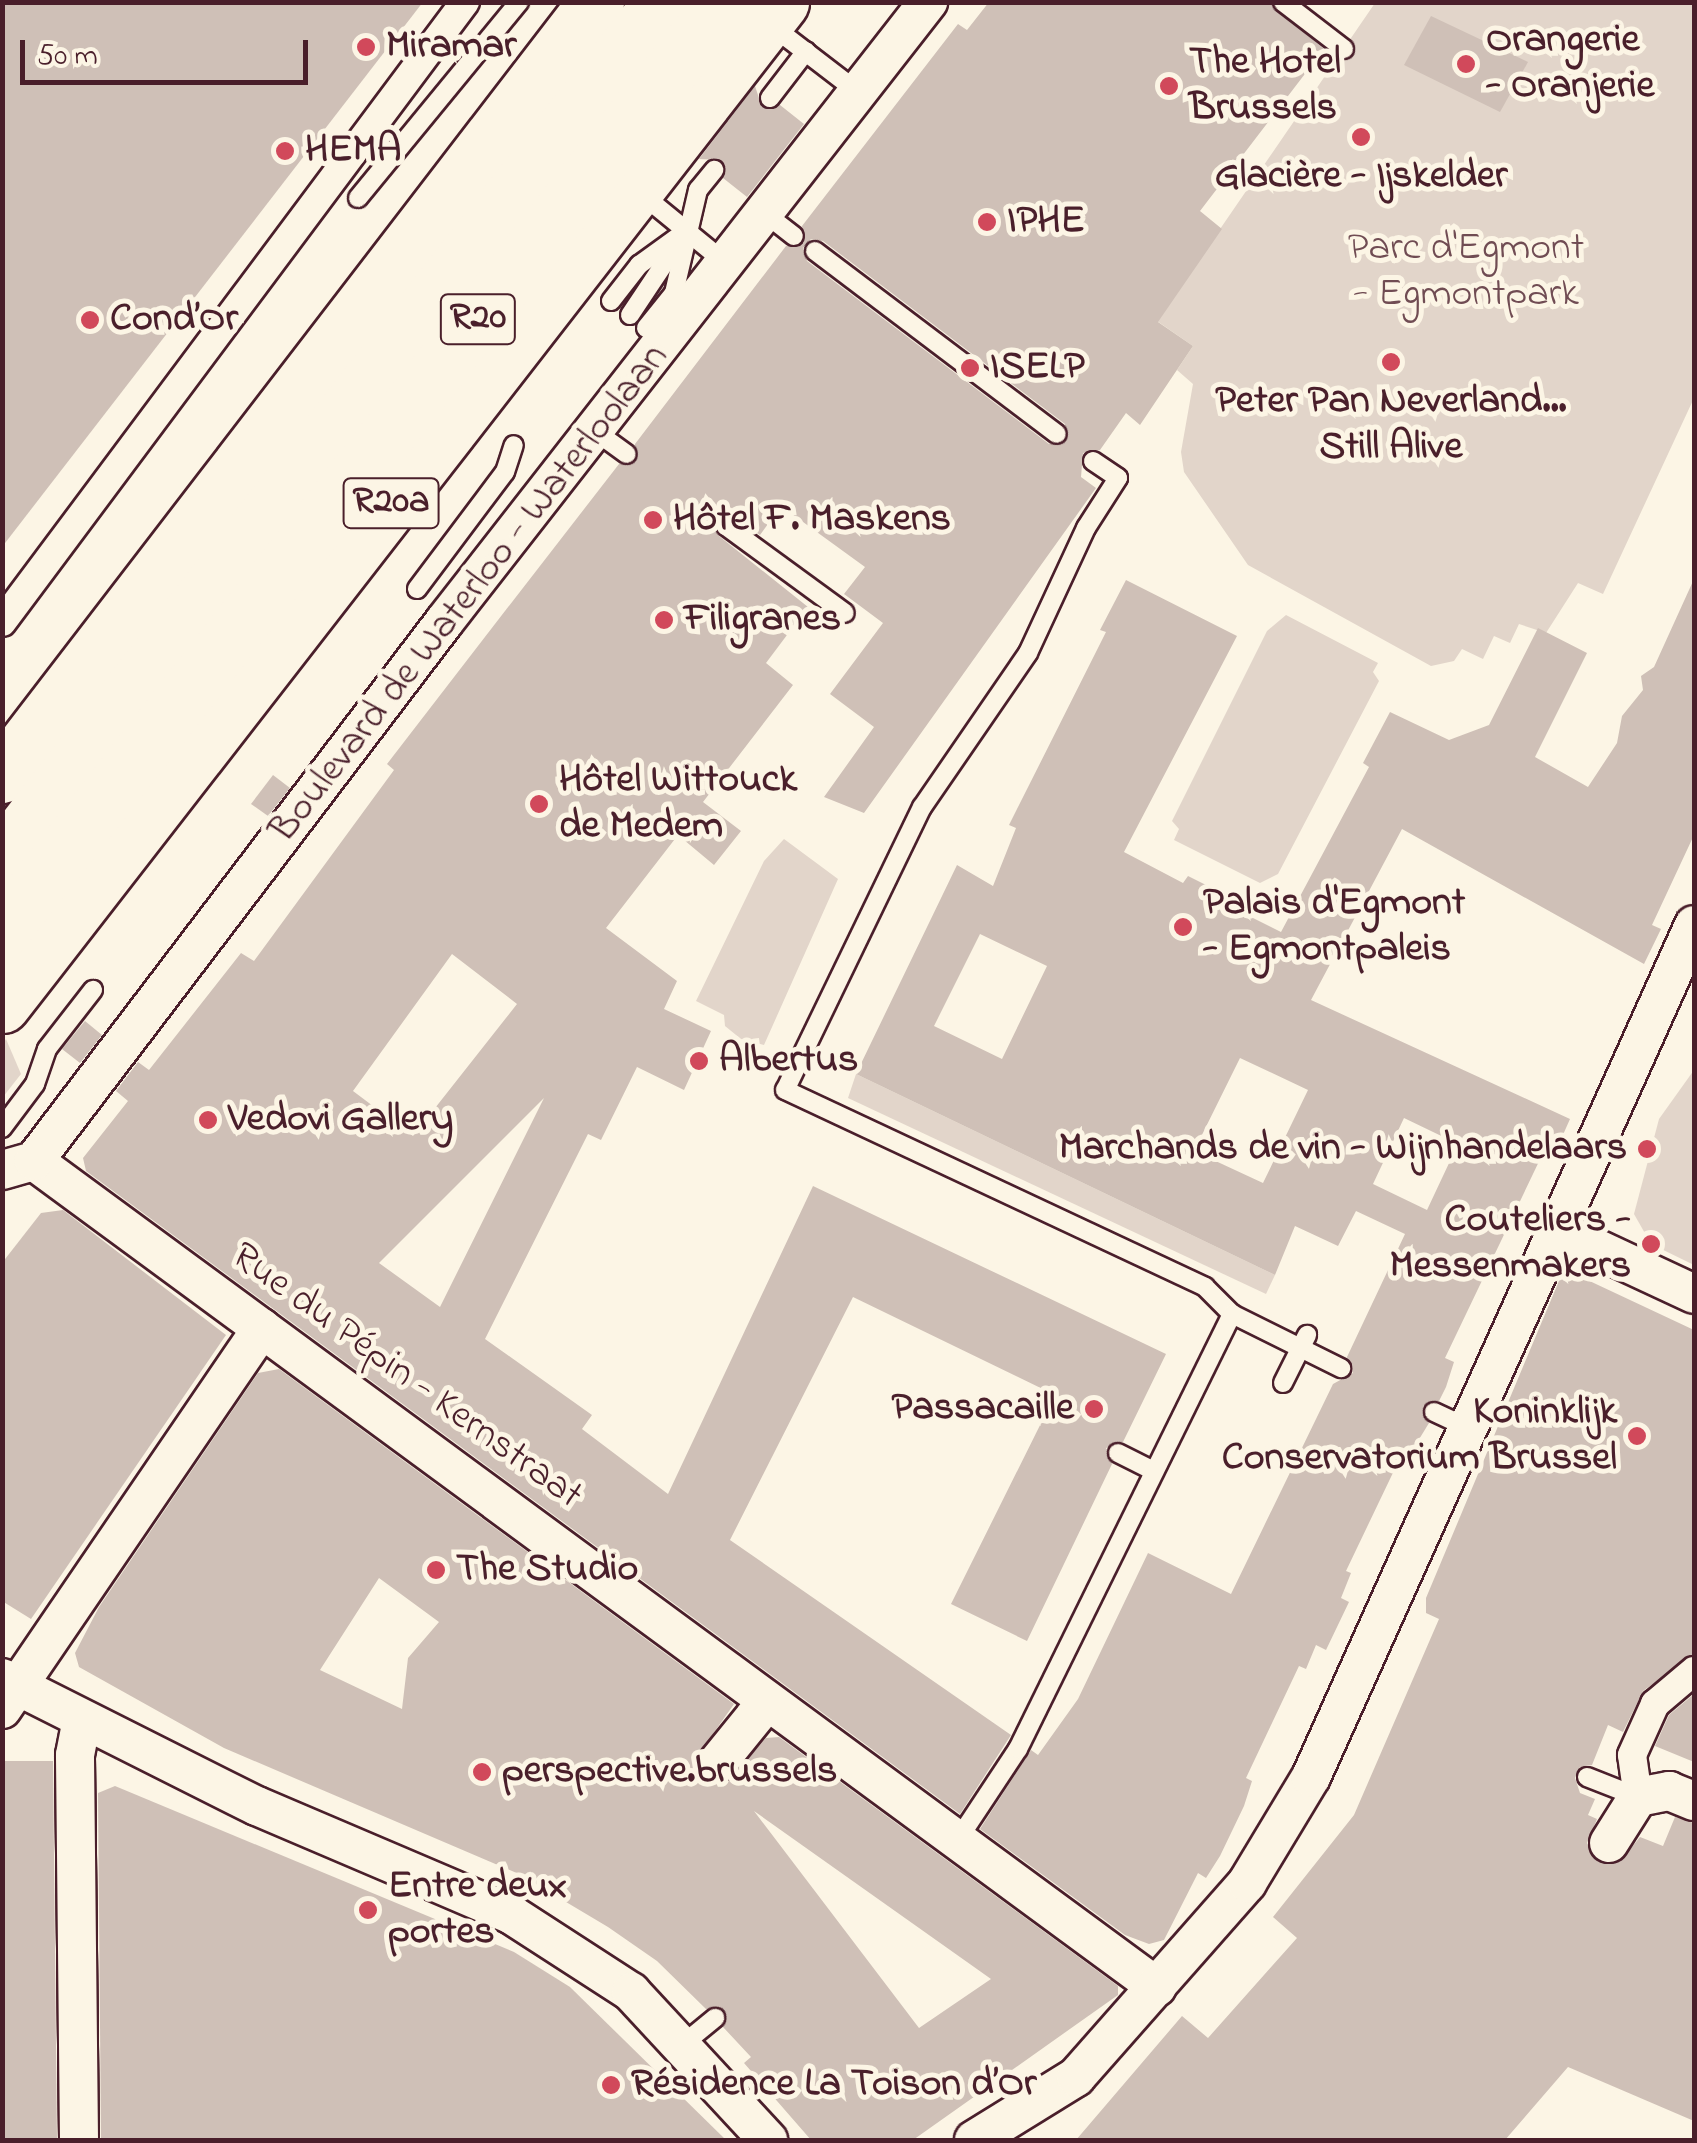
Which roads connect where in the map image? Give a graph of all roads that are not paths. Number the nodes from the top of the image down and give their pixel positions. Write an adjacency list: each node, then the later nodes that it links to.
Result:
1 (465, 2): 30 (street)
2 (519, 2): 13 (lane)
3 (660, 2): 29 (main road, R20)
4 (928, 2): 9 (street, Boulevard de Waterloo - Waterloolaan)
5 (1284, 2): 8 (lane)
6 (593, 3): 31 (main road)
7 (769, 19): 9 (lane); 10 (lane); 12 (main road, R20a); 29 (main road, R20)
8 (1344, 50)
9 (859, 92): 16 (street, Boulevard de Waterloo - Waterloolaan)
10 (770, 98)
11 (714, 170): 14 (lane)
12 (636, 189): 14 (lane); 25 (main road, R20a)
13 (358, 198)
14 (686, 231): 16 (lane); 17 (lane); 18 (lane); 19 (lane)
15 (815, 251): 21 (lane)
16 (728, 264): 20 (street, Boulevard de Waterloo - Waterloolaan)
17 (610, 300)
18 (630, 315)
19 (646, 328)
20 (596, 431): 23 (lane); 40 (street, Boulevard de Waterloo - Waterloolaan)
21 (1057, 434)
22 (514, 445): 27 (lane)
23 (627, 454)
24 (1093, 460): 43 (lane)
25 (398, 494): 29 (main road); 32 (main road, R20a)
26 (726, 526): 28 (lane)
27 (416, 589)
28 (845, 613)
29 (214, 621): 32 (main road); 33 (main road); 34 (main road, R20); 35 (main road, R20)
30 (2, 622)
31 (2, 775)
32 (160, 801): 38 (main road, R20a)
33 (2, 804)
34 (2, 858)
35 (2, 931)
36 (1691, 947): 41 (street)
37 (93, 990): 39 (lane)
38 (2, 1005)
39 (2, 1128)
40 (18, 1166): 44 (street, Rue du Pépin - Kernstraat)
41 (1556, 1230): 42 (street); 49 (street)
42 (1694, 1294)
43 (1232, 1314): 45 (lane); 51 (lane)
44 (262, 1328): 53 (street); 54 (street, Rue du Pépin - Kernstraat)
45 (1304, 1342): 46 (lane); 47 (lane)
46 (1341, 1368)
47 (1283, 1383)
48 (1434, 1412): 49 (lane)
49 (1468, 1428): 62 (street)
50 (1118, 1453): 51 (lane)
51 (1154, 1471): 60 (lane)
52 (1694, 1671): 58 (street)
53 (7, 1691): 55 (street)
54 (765, 1704): 56 (street); 60 (street, Rue du Pépin - Kernstraat)
55 (82, 1720): 64 (street); 65 (street)
56 (718, 1762)
57 (1587, 1777): 58 (lane)
58 (1638, 1797): 59 (street); 61 (street)
59 (1694, 1801)
60 (957, 1840): 62 (street, Rue du Pépin - Kernstraat)
61 (1610, 1843)
62 (1158, 1987): 67 (street)
63 (715, 2018): 64 (lane)
64 (682, 2045): 66 (street)
65 (79, 2140)
66 (768, 2140)
67 (974, 2140)

